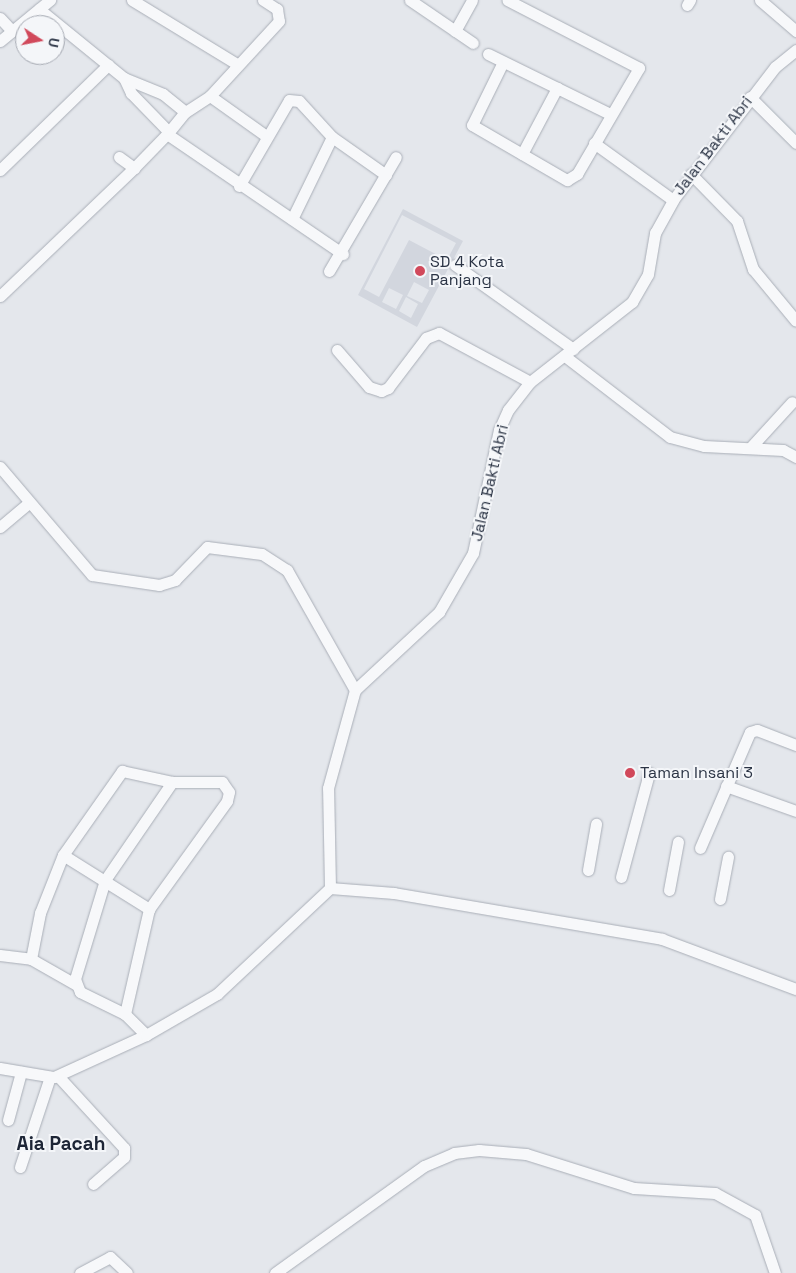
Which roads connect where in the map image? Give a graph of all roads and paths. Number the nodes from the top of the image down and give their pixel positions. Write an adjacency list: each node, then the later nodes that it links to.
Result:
1 (50, 0): 8 (street)
2 (132, 0): 18 (street)
3 (263, 0): 18 (street)
4 (472, 0): 11 (street)
5 (507, 0): 25 (street)
6 (760, 0): 12 (street)
7 (413, 1): 11 (street)
8 (39, 9): 10 (street); 19 (street)
9 (0, 18): 10 (street)
10 (11, 30): 13 (street)
11 (455, 31): 14 (street)
12 (796, 31)
13 (0, 41)
14 (473, 43)
15 (796, 50): 23 (street, Jalan Bakti Abri)
16 (488, 54): 17 (street)
17 (503, 62): 21 (street); 31 (street)
18 (237, 64): 22 (street)
19 (108, 65): 20 (street); 35 (street)
20 (124, 78): 24 (street); 26 (street)
21 (556, 88): 25 (street); 31 (street)
22 (210, 96): 24 (street); 27 (street)
23 (750, 96): 30 (street); 36 (street, Jalan Bakti Abri)
24 (185, 112): 26 (street)
25 (610, 114): 29 (street)
26 (168, 132): 34 (street); 38 (street)
27 (266, 136): 28 (street); 38 (street)
28 (332, 137): 37 (street); 40 (street)
29 (594, 143): 31 (street); 39 (street)
30 (796, 143)
31 (522, 154)
32 (119, 157): 34 (street)
33 (396, 157): 37 (street)
34 (134, 168): 44 (street)
35 (0, 170)
36 (691, 174): 39 (street, Jalan Bakti Abri); 45 (street)
37 (386, 175): 41 (street)
38 (239, 186): 40 (street)
39 (673, 200): 47 (street, Jalan Bakti Abri)
40 (292, 219): 41 (street)
41 (343, 254): 43 (street)
42 (455, 265): 47 (street)
43 (329, 271)
44 (0, 296)
45 (796, 321)
46 (337, 350): 48 (street)
47 (569, 353): 48 (street, Jalan Bakti Abri); 50 (street)
48 (530, 382): 55 (street, Jalan Bakti Abri)
49 (792, 402): 50 (street)
50 (750, 448): 51 (street)
51 (796, 457)
52 (0, 467): 53 (street)
53 (29, 503): 54 (street); 55 (street)
54 (0, 527)
55 (355, 690): 69 (street)
56 (796, 745): 59 (street)
57 (648, 773): 67 (street)
58 (172, 782): 64 (street); 68 (street); 72 (street)
59 (726, 786): 60 (street); 63 (street)
60 (796, 811)
61 (596, 824): 66 (street)
62 (678, 842): 70 (street)
63 (700, 848)
64 (63, 855): 68 (street); 74 (street)
65 (728, 857): 71 (street)
66 (588, 870)
67 (621, 877)
68 (105, 880): 72 (street); 75 (street)
69 (330, 888): 76 (street); 78 (street)
70 (669, 890)
71 (720, 898)
72 (149, 909): 77 (street)
73 (0, 955): 74 (street)
74 (31, 959): 75 (street)
75 (74, 984): 77 (street)
76 (796, 989)
77 (125, 1014): 78 (street)
78 (146, 1035): 81 (street)
79 (0, 1068): 80 (street)
80 (21, 1072): 81 (street); 82 (street)
81 (54, 1076): 83 (street); 84 (street)
82 (8, 1120)
83 (20, 1167)
84 (94, 1184)
85 (80, 1273): 86 (street)
86 (127, 1273)
87 (275, 1273): 88 (street)
88 (775, 1273)

